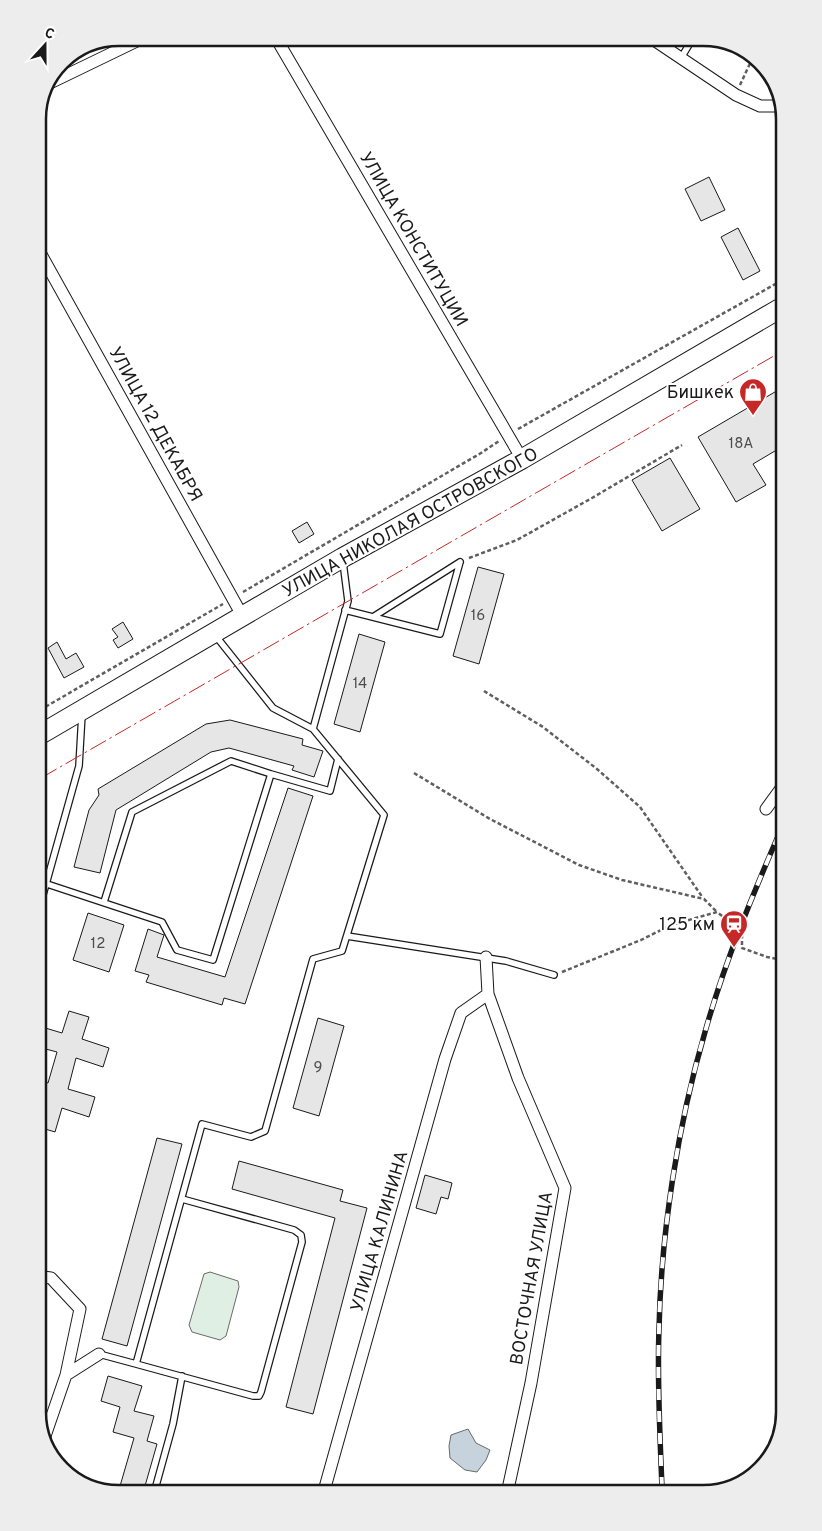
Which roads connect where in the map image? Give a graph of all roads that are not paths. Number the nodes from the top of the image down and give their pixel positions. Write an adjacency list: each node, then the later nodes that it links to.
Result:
1 (126, 46): 6 (street)
2 (281, 46): 10 (street, УЛИЦА КОНСТИТУЦИИ)
3 (663, 46): 5 (street)
4 (688, 46): 5 (lane)
5 (681, 58): 7 (street)
6 (60, 78)
7 (774, 106)
8 (46, 263): 13 (street, УЛИЦА 12 ДЕКАБРЯ)
9 (776, 312): 10 (main road, УЛИЦА НИКОЛАЯ ОСТРОВСКОГО)
10 (522, 459): 11 (main road, УЛИЦА НИКОЛАЯ ОСТРОВСКОГО)
11 (342, 558): 12 (lane); 13 (main road, УЛИЦА НИКОЛАЯ ОСТРОВСКОГО)
12 (345, 610): 14 (lane); 17 (lane)
13 (243, 617): 15 (main road, УЛИЦА НИКОЛАЯ ОСТРОВСКОГО)
14 (373, 617): 14 (lane)
15 (214, 633): 16 (main road, УЛИЦА НИКОЛАЯ ОСТРОВСКОГО); 17 (lane)
16 (82, 710): 18 (main road, УЛИЦА НИКОЛАЯ ОСТРОВСКОГО); 23 (lane)
17 (313, 729): 19 (lane)
18 (46, 731)
19 (338, 759): 20 (lane); 26 (lane)
20 (271, 774): 25 (lane); 25 (lane)
21 (776, 795): 22 (street)
22 (766, 809)
23 (47, 884): 24 (lane); 25 (lane)
24 (46, 887)
25 (104, 902)
26 (347, 936): 27 (lane); 30 (lane)
27 (486, 957): 28 (lane); 29 (street, ВОСТОЧНАЯ УЛИЦА)
28 (554, 976)
29 (488, 994): 38 (street, УЛИЦА КАЛИНИНА); 39 (street, ВОСТОЧНАЯ УЛИЦА)
30 (182, 1199): 33 (lane); 35 (lane)
31 (46, 1278): 34 (street)
32 (99, 1354): 33 (lane); 34 (street)
33 (136, 1364): 35 (lane)
34 (66, 1375): 36 (street)
35 (182, 1376): 37 (lane)
36 (48, 1426)
37 (156, 1485)
38 (326, 1485)
39 (509, 1485)

